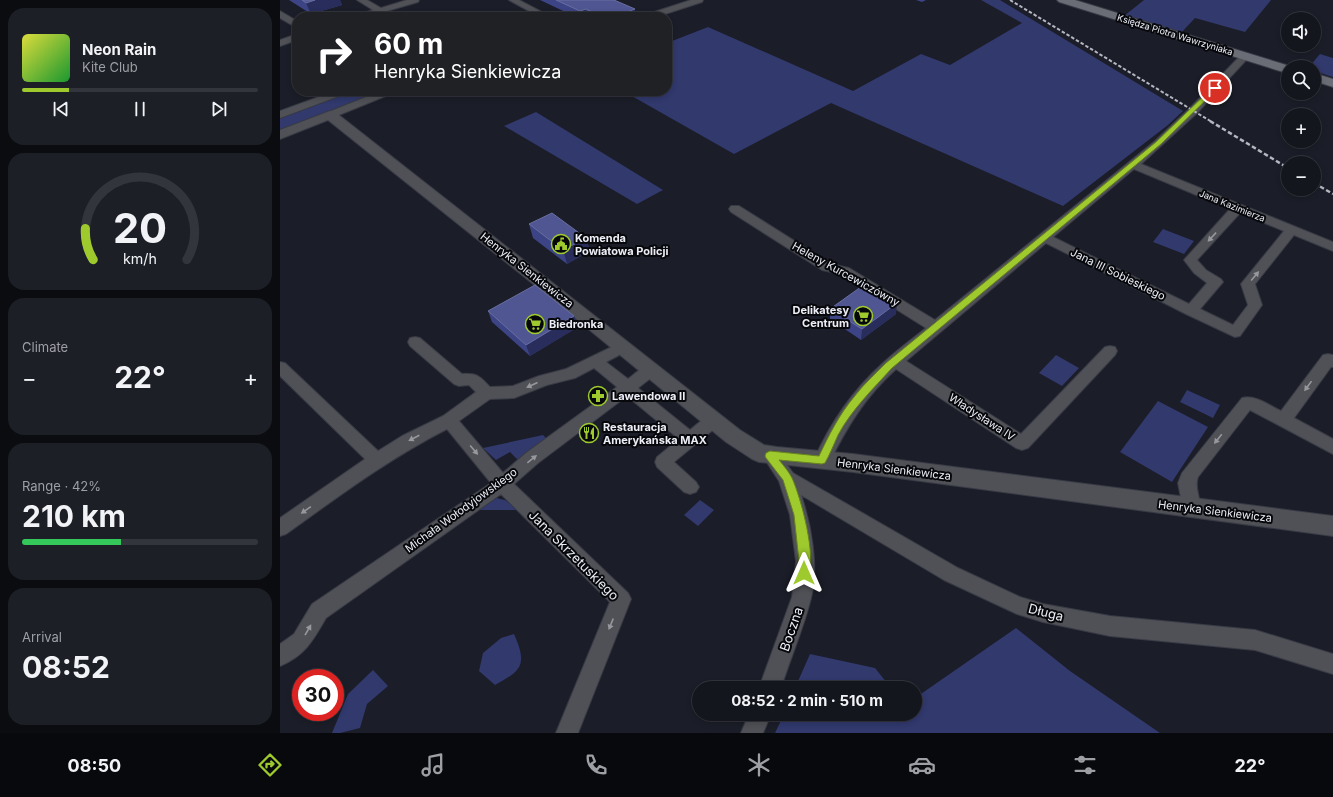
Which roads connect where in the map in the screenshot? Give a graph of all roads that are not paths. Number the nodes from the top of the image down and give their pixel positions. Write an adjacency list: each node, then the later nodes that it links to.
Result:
1 (361, 0): 6 (street)
2 (415, 0): 6 (street)
3 (513, 0): 8 (street)
4 (699, 0): 9 (street)
5 (1063, 0): 14 (main road, Księdza Piotra Wawrzyniaka)
6 (380, 11): 7 (street)
7 (377, 12)
8 (536, 12)
9 (663, 12)
10 (280, 14): 11 (street)
11 (292, 22)
12 (292, 39): 13 (street)
13 (280, 43)
14 (1245, 56): 15 (main road, Księdza Piotra Wawrzyniaka); 23 (street)
15 (1281, 67)
16 (1321, 79): 17 (main road)
17 (1333, 83)
18 (331, 96): 21 (street)
19 (378, 96): 20 (street)
20 (330, 115): 22 (street); 32 (street, Henryka Sienkiewicza)
21 (280, 116)
22 (280, 135)
23 (1132, 164): 24 (street, Jana Kazimierza); 27 (street)
24 (1238, 208): 26 (street, Jana Kazimierza); 29 (street, one-way to 29)
25 (735, 209): 30 (street, Heleny Kurcewiczówny)
26 (1292, 230): 28 (street, Jana Kazimierza); 29 (street, Jana III Sobieskiego, one-way to 26)
27 (1045, 238): 29 (street, Jana III Sobieskiego); 30 (street)
28 (1333, 247)
29 (1191, 311)
30 (936, 327): 35 (street)
31 (414, 342): 40 (street)
32 (622, 346): 34 (street); 38 (street, Henryka Sienkiewicza)
33 (1110, 351): 35 (street, Władysława IV)
34 (595, 361): 39 (street); 40 (street, one-way to 40)
35 (895, 361): 48 (street)
36 (1333, 362): 43 (street, one-way to 43)
37 (280, 367): 47 (street)
38 (650, 370): 39 (street, Michała Wołodyjowskiego); 42 (street, Henryka Sienkiewicza)
39 (627, 388): 44 (street); 50 (street, Michała Wołodyjowskiego, one-way to 39)
40 (486, 393): 41 (street)
41 (448, 420): 47 (street, one-way to 47); 50 (street, Jana Skrzetuskiego, one-way to 50)
42 (714, 420): 44 (street); 46 (street, Henryka Sienkiewicza)
43 (1284, 420): 45 (street); 52 (street, one-way to 52)
44 (690, 439): 51 (street)
45 (1333, 447)
46 (770, 456): 48 (street, Henryka Sienkiewicza); 49 (street, Boczna)
47 (377, 460): 54 (street, one-way to 54)
48 (822, 460): 52 (street, Henryka Sienkiewicza)
49 (787, 478): 56 (street, Długa); 57 (street, Boczna)
50 (502, 484): 55 (street, Michała Wołodyjowskiego, one-way to 50); 59 (street, Jana Skrzetuskiego, one-way to 59)
51 (690, 487)
52 (1192, 508): 53 (street, Henryka Sienkiewicza)
53 (1333, 526)
54 (280, 528)
55 (280, 656)
56 (1333, 664)
57 (772, 681)
58 (757, 721): 60 (street)
59 (566, 733)
60 (752, 733)

